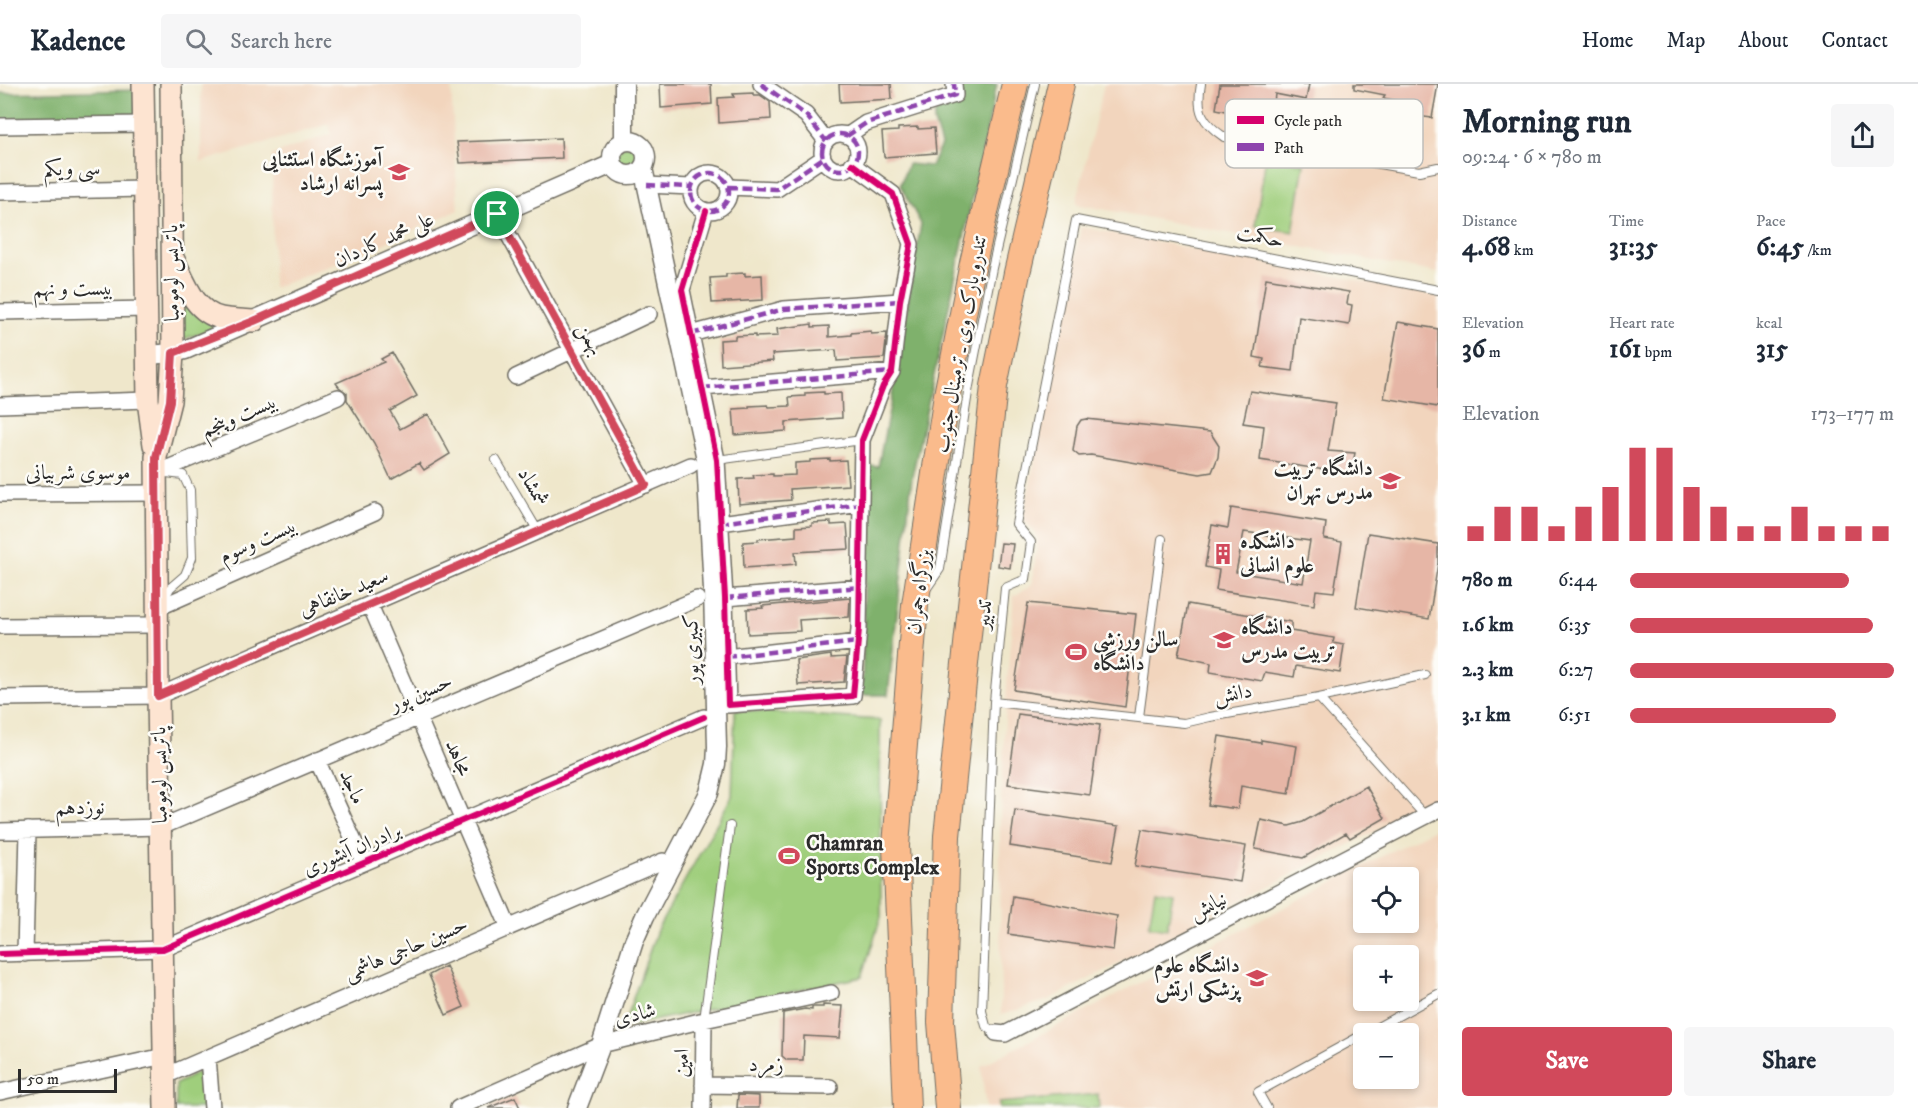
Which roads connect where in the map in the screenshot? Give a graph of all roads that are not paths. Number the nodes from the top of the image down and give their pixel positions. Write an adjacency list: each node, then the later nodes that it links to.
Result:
1 (143, 84): 10 (main road, پاتریس لومومبا)
2 (171, 84): 17 (main road, پاتریس لومومبا)
3 (624, 84): 14 (street)
4 (761, 84): 15 (street)
5 (954, 84): 12 (street)
6 (1015, 84): 64 (highway, بزرگراه چمران)
7 (1035, 84): 64 (lane, تندرو پارک وی ـ ترمینال جنوب)
8 (1061, 84): 108 (highway)
9 (1201, 84): 13 (lane)
10 (144, 124): 11 (street); 16 (main road, پاتریس لومومبا)
11 (0, 126)
12 (847, 136): 15 (street); 20 (street)
13 (1225, 137)
14 (624, 141): 19 (street); 23 (street)
15 (826, 141): 18 (street)
16 (144, 148): 17 (main road); 26 (main road, پاتریس لومومبا)
17 (171, 148): 31 (main road, پاتریس لومومبا)
18 (823, 158): 20 (street); 24 (street)
19 (612, 164): 23 (street); 29 (street, علی محمد کاردان)
20 (852, 164): 33 (street)
21 (1438, 167): 22 (lane)
22 (1402, 168)
23 (645, 176): 25 (street); 96 (street, کبیری پور)
24 (729, 187): 25 (street); 28 (street)
25 (691, 188): 28 (street)
26 (145, 189): 27 (street, سی ویکم); 34 (main road, پاتریس لومومبا)
27 (0, 192)
28 (706, 211): 38 (street)
29 (497, 214): 37 (street, علی محمد کاردان); 39 (street, بهمن)
30 (1076, 220): 32 (lane, حکمت); 73 (lane, تدبیر)
31 (172, 257): 37 (main road); 40 (main road, پاتریس لومومبا)
32 (1438, 290)
33 (900, 301): 38 (street); 42 (street)
34 (147, 309): 35 (street, بیست و نهم); 41 (main road, پاتریس لومومبا)
35 (0, 312)
36 (649, 314): 39 (street)
37 (254, 321): 40 (street, علی محمد کاردان)
38 (691, 334): 44 (street)
39 (572, 350): 43 (street); 53 (street, بهمن)
40 (173, 353): 41 (street, علی محمد کاردان); 52 (main road, پاتریس لومومبا)
41 (148, 355): 46 (main road, پاتریس لومومبا)
42 (892, 372): 44 (street); 48 (street)
43 (516, 377)
44 (702, 388): 50 (street)
45 (338, 397): 52 (street, بیست وپنجم)
46 (148, 400): 47 (street); 52 (main road, پاتریس لومومبا)
47 (0, 405)
48 (862, 440): 50 (lane); 55 (street)
49 (496, 460): 58 (lane, شمشاد)
50 (717, 460): 57 (street)
51 (691, 465): 53 (street, سعید خانقاهی)
52 (156, 475): 54 (street, موسوی شربیانی); 65 (main road, پاتریس لومومبا); 65 (lane)
53 (646, 485): 58 (street, سعید خانقاهی)
54 (0, 494)
55 (861, 504): 57 (street); 60 (street)
56 (375, 512): 65 (street, بیست وسوم)
57 (720, 524): 62 (street)
58 (538, 531): 63 (street, سعید خانقاهی)
59 (1162, 539): 76 (lane)
60 (860, 587): 62 (street); 67 (street)
61 (697, 598): 74 (street, حسین پور)
62 (725, 598): 68 (street)
63 (370, 604): 70 (street, سعید خانقاهی); 74 (street, مجاهد)
64 (915, 605): 107 (highway, بزرگراه چمران)
65 (158, 616): 66 (street, بیست وسوم); 70 (main road, پاتریس لومومبا)
66 (0, 626)
67 (858, 642): 68 (street); 68 (street)
68 (726, 657)
69 (1425, 675): 72 (lane, دانش)
70 (158, 696): 71 (street, سعید خانقاهی); 80 (main road, پاتریس لومومبا)
71 (0, 698)
72 (1319, 698): 76 (lane, دانش); 78 (lane)
73 (994, 702): 76 (lane, دانش); 94 (lane, تدبیر)
74 (418, 717): 77 (street, حسین پور); 79 (street, مجاهد)
75 (704, 717): 79 (street, برادران آبشوری)
76 (1139, 717)
77 (317, 760): 80 (street, حسین پور); 85 (street, ماجد)
78 (1432, 814): 94 (street, نیایش)
79 (462, 821): 85 (street, برادران آبشوری); 86 (street, مجاهد)
80 (161, 826): 82 (street, نوزدهم); 87 (main road, پاتریس لومومبا)
81 (730, 826): 92 (lane)
82 (28, 830): 83 (street, نوزدهم); 89 (street)
83 (0, 831)
84 (663, 861): 86 (street, حسین حاجی هاشمی)
85 (364, 863): 87 (street, برادران آبشوری)
86 (508, 928): 97 (street, حسین حاجی هاشمی)
87 (163, 949): 89 (street, برادران آبشوری); 98 (main road, پاتریس لومومبا)
88 (0, 954): 89 (street, برادران آبشوری)
89 (26, 954)
90 (831, 993): 92 (street, شادی)
91 (1438, 993): 93 (lane)
92 (704, 1020): 96 (street, شادی); 99 (street, امین)
93 (1384, 1023)
94 (996, 1033)
95 (1353, 1040): 109 (lane)
96 (601, 1045): 104 (street, شادی); 105 (street, کبیری پور)
97 (208, 1057): 98 (street, حسین حاجی هاشمی); 103 (street)
98 (164, 1066): 101 (street, حسین حاجی هاشمی); 102 (main road, پاتریس لومومبا)
99 (703, 1085): 100 (street, زمرد); 106 (street, امین)
100 (830, 1087)
101 (0, 1092)
102 (165, 1108)
103 (212, 1108)
104 (458, 1108)
105 (578, 1108)
106 (703, 1108)
107 (907, 1108)
108 (948, 1108)
109 (1267, 1108)

